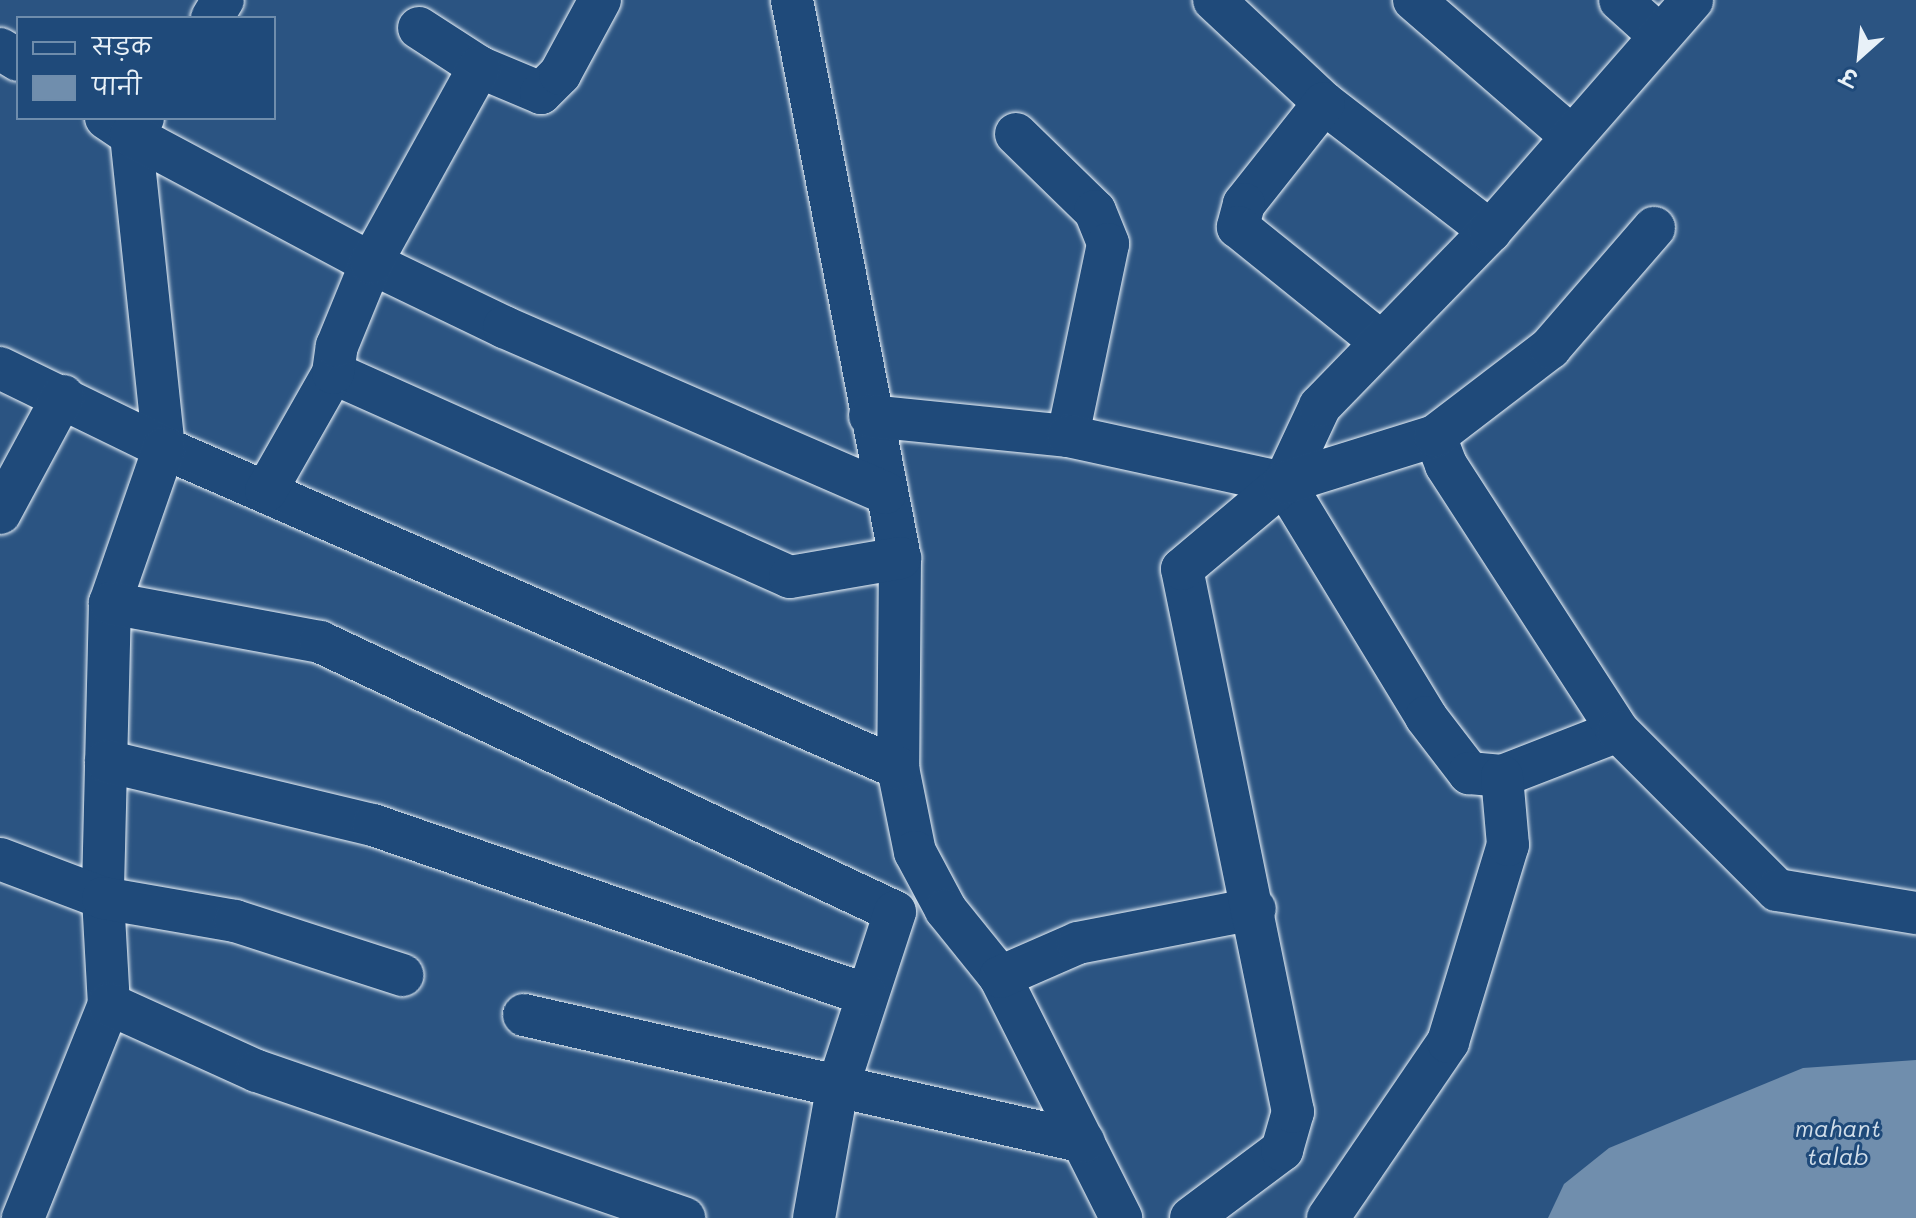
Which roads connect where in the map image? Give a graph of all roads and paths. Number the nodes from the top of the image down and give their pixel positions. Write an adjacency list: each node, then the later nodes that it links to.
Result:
1 (600, 0): 9 (street)
2 (792, 0): 21 (street)
3 (1214, 0): 10 (street)
4 (1414, 0): 13 (street)
5 (1620, 0): 8 (street)
6 (1692, 0): 8 (street)
7 (419, 28): 9 (street)
8 (1659, 35): 13 (street)
9 (479, 67): 16 (street)
10 (1324, 103): 15 (street); 17 (street)
11 (126, 124): 16 (street); 24 (street)
12 (1016, 134): 22 (street)
13 (1572, 137): 15 (street)
14 (1654, 228): 23 (street)
15 (1490, 231): 17 (street)
16 (371, 263): 19 (street); 27 (street)
17 (1380, 341): 25 (street)
18 (0, 368): 20 (street)
19 (333, 373): 26 (street); 29 (street)
20 (63, 396): 24 (street); 28 (street)
21 (870, 416): 22 (street); 27 (street)
22 (1068, 436): 25 (street)
23 (1435, 436): 25 (street); 31 (street)
24 (164, 448): 26 (street); 30 (street)
25 (1284, 483): 34 (street); 38 (street)
26 (266, 491): 33 (street)
27 (885, 493): 29 (street)
28 (0, 513)
29 (900, 558): 33 (street)
30 (110, 603): 32 (street); 39 (street)
31 (1618, 731): 34 (street); 40 (street)
32 (106, 761): 37 (street); 43 (street)
33 (898, 768): 35 (street)
34 (1502, 776): 53 (street)
35 (915, 852): 39 (street); 42 (street)
36 (0, 859): 37 (street)
37 (103, 898): 41 (street); 44 (street)
38 (1255, 909): 42 (street); 52 (street)
39 (895, 912): 43 (street)
40 (1916, 913)
41 (402, 975)
42 (1000, 977): 47 (street)
43 (867, 995): 46 (street)
44 (109, 1004): 48 (street); 49 (street)
45 (524, 1015): 46 (street)
46 (837, 1089): 47 (street); 50 (street)
47 (1084, 1142): 51 (street)
48 (23, 1218)
49 (684, 1218)
50 (814, 1218)
51 (1121, 1218)
52 (1191, 1218)
53 (1328, 1218)

